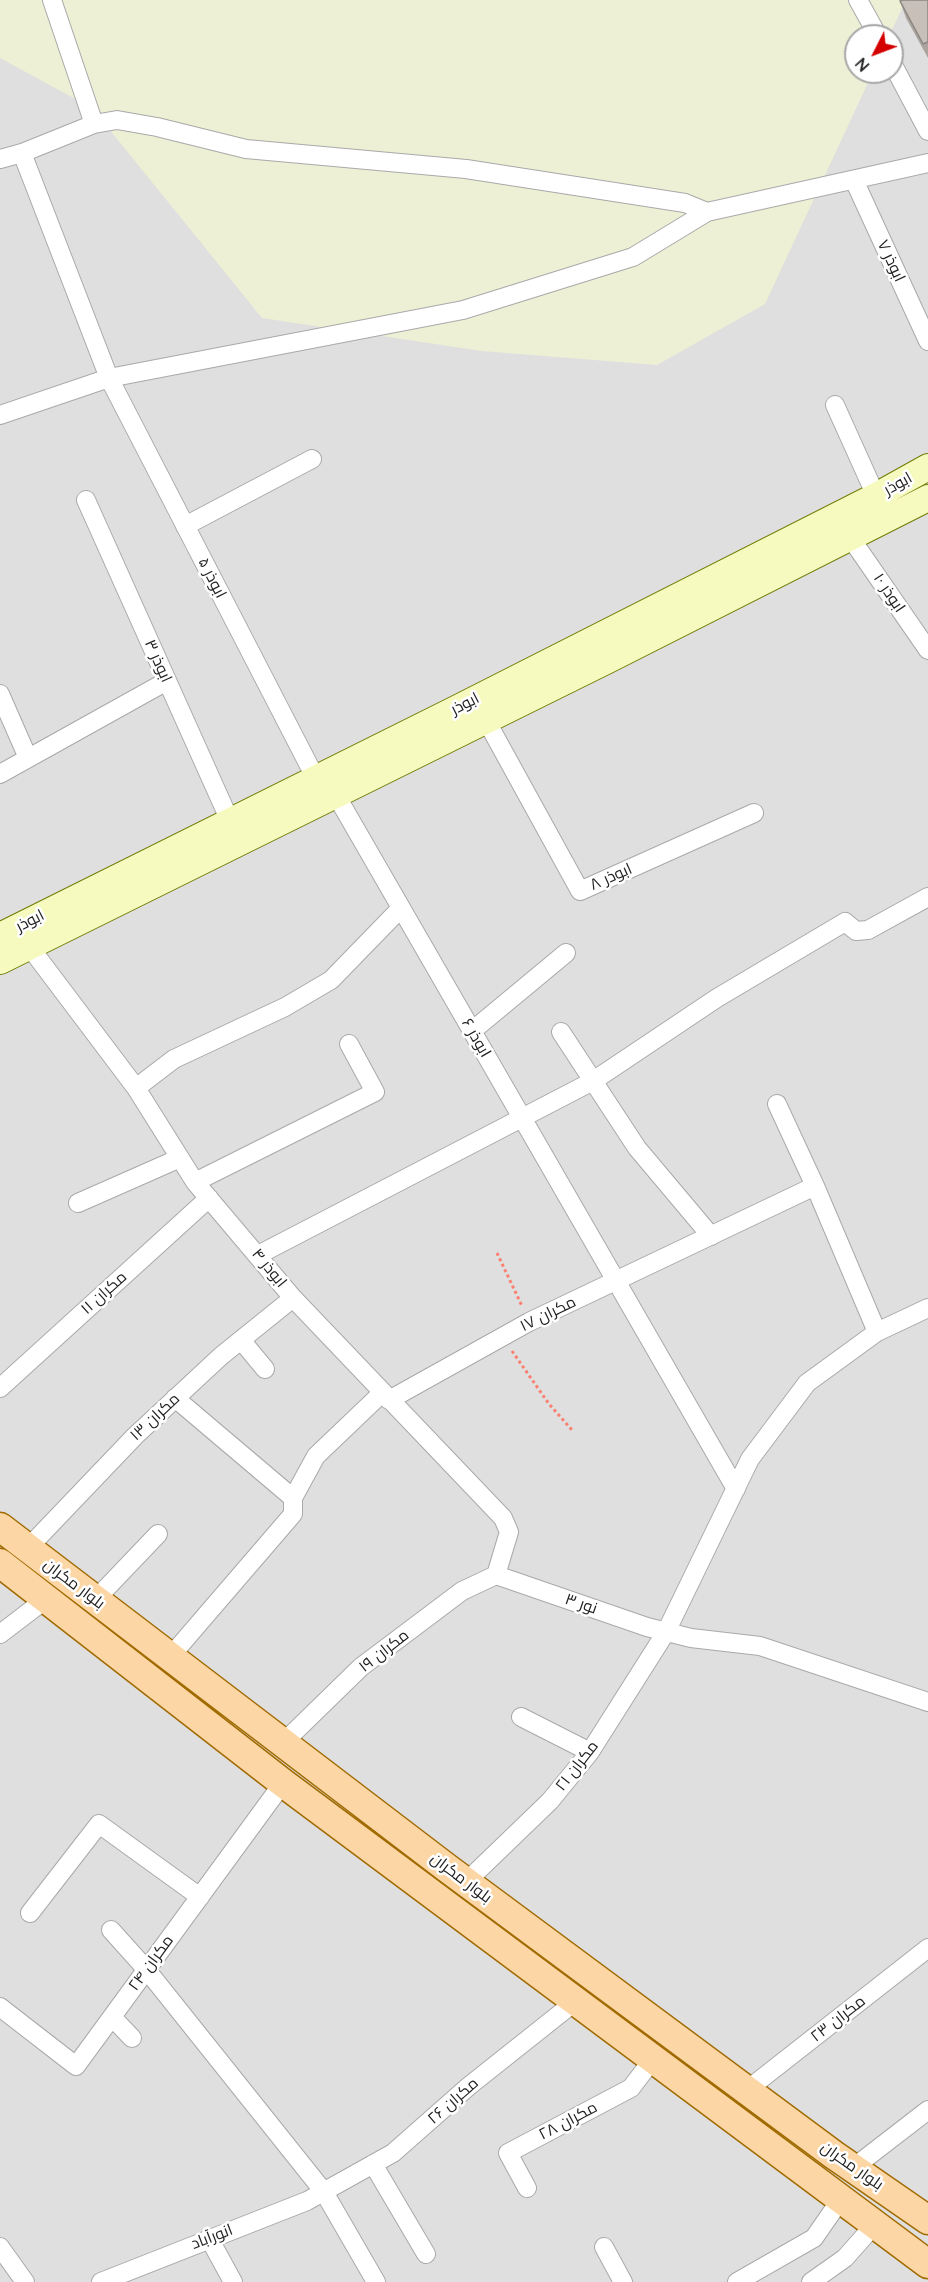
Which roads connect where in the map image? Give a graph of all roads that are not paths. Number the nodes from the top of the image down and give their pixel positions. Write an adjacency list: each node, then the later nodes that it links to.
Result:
1 (52, 0): 5 (street)
2 (858, 0): 3 (street)
3 (871, 24)
4 (903, 84): 6 (street)
5 (94, 124): 7 (street); 11 (street)
6 (928, 130)
7 (22, 153): 8 (street); 13 (street, ابوذر ۵)
8 (0, 159)
9 (928, 163): 10 (street)
10 (854, 180): 11 (street); 12 (street, ابوذر ۷)
11 (707, 212): 13 (street)
12 (928, 341)
13 (109, 378): 15 (street); 21 (street, ابوذر ۵)
14 (835, 405): 18 (street)
15 (0, 415)
16 (312, 459): 21 (street)
17 (928, 468): 18 (main road, ابوذر)
18 (876, 496): 29 (main road, ابوذر)
19 (928, 498): 22 (main road, ابوذر)
20 (86, 500): 24 (street, ابوذر ۳)
21 (185, 526): 29 (street, ابوذر ۵)
22 (850, 537): 23 (street, ابوذر ۱۰); 26 (main road, ابوذر)
23 (928, 650)
24 (167, 681): 27 (street); 32 (street, ابوذر ۳)
25 (0, 694): 27 (street)
26 (486, 720): 30 (main road, ابوذر); 31 (street, ابوذر ۸)
27 (28, 758): 28 (street)
28 (0, 774)
29 (316, 778): 32 (main road, ابوذر)
30 (336, 795): 34 (street, ابوذر ۶); 36 (main road, ابوذر)
31 (754, 813)
32 (230, 821): 35 (main road, ابوذر)
33 (928, 897): 42 (street)
34 (401, 908): 39 (street, ابوذر ۶); 43 (street)
35 (0, 936)
36 (29, 946): 38 (main road, ابوذر); 43 (street, ابوذر ۴)
37 (566, 953): 39 (street)
38 (0, 961)
39 (472, 1031): 45 (street, ابوذر ۶)
40 (561, 1032): 42 (street)
41 (349, 1044): 47 (street)
42 (593, 1082): 45 (street); 51 (street)
43 (136, 1088): 46 (street, ابوذر ۴)
44 (777, 1104): 48 (street)
45 (522, 1118): 52 (street); 53 (street, ابوذر ۶)
46 (180, 1158): 47 (street, ابوذر ۴); 50 (street)
47 (195, 1182): 49 (street, ابوذر ۴)
48 (815, 1186): 51 (street, مکران ۱۷); 56 (street)
49 (209, 1198): 52 (street, ابوذر ۴); 59 (street, مکران ۱۱)
50 (78, 1203)
51 (711, 1236): 53 (street, مکران ۱۷)
52 (258, 1255): 54 (street, ابوذر ۴)
53 (616, 1282): 60 (street, مکران ۱۷); 62 (street, ابوذر ۶)
54 (293, 1298): 57 (street, مکران ۱۳); 60 (street, ابوذر ۴)
55 (928, 1308): 56 (street, مکران ۲۱)
56 (877, 1332): 62 (street, مکران ۲۱)
57 (241, 1340): 58 (street); 61 (street, مکران ۱۳)
58 (265, 1369)
59 (2, 1381)
60 (385, 1396): 63 (street, مکران ۱۷); 68 (street, ابوذر ۴)
61 (175, 1398): 63 (street); 66 (street, مکران ۱۳)
62 (735, 1489): 71 (street, مکران ۲۱)
63 (293, 1498): 73 (street, مکران ۱۷)
64 (0, 1527): 66 (main road, بلوار مکران)
65 (158, 1534): 70 (street)
66 (28, 1548): 70 (main road, بلوار مکران)
67 (0, 1563): 69 (main road)
68 (496, 1575): 71 (street, نور ۳); 76 (street, مکران ۱۹)
69 (46, 1599): 72 (street); 78 (main road)
70 (95, 1600): 73 (main road, بلوار مکران)
71 (666, 1632): 74 (street, نور ۳); 77 (street, مکران ۲۱)
72 (0, 1634)
73 (170, 1657): 76 (main road, بلوار مکران)
74 (928, 1702)
75 (521, 1717): 77 (street)
76 (283, 1743): 79 (main road, بلوار مکران)
77 (590, 1752): 79 (street, مکران ۲۱)
78 (283, 1783): 80 (street, مکران ۲۴); 85 (main road)
79 (466, 1882): 90 (main road, بلوار مکران)
80 (200, 1897): 81 (street); 84 (street, مکران ۲۴)
81 (30, 1913)
82 (111, 1930): 84 (street)
83 (928, 1948): 90 (street, مکران ۲۳)
84 (146, 1969): 87 (street, مکران ۲۴); 95 (street)
85 (576, 2001): 89 (main road); 92 (street, مکران ۲۶)
86 (0, 2006): 87 (street, مکران ۲۴)
87 (112, 2017): 88 (street)
88 (132, 2038)
89 (653, 2059): 94 (street, مکران ۲۸); 96 (main road)
90 (747, 2090): 93 (main road, بلوار مکران)
91 (928, 2110): 93 (street)
92 (373, 2164): 95 (street, مکران ۲۶); 102 (street)
93 (853, 2168): 97 (main road, بلوار مکران)
94 (527, 2188)
95 (324, 2192): 99 (street, انورآباد); 107 (street)
96 (841, 2199): 98 (main road); 109 (street)
97 (928, 2220)
98 (875, 2224): 103 (main road); 110 (street)
99 (208, 2238): 105 (street, انورآباد); 106 (street)
100 (0, 2247): 104 (street)
101 (604, 2247): 108 (street)
102 (426, 2254)
103 (928, 2264)
104 (25, 2282)
105 (101, 2282)
106 (233, 2282)
107 (376, 2282)
108 (623, 2282)
109 (737, 2282)
110 (811, 2282)

